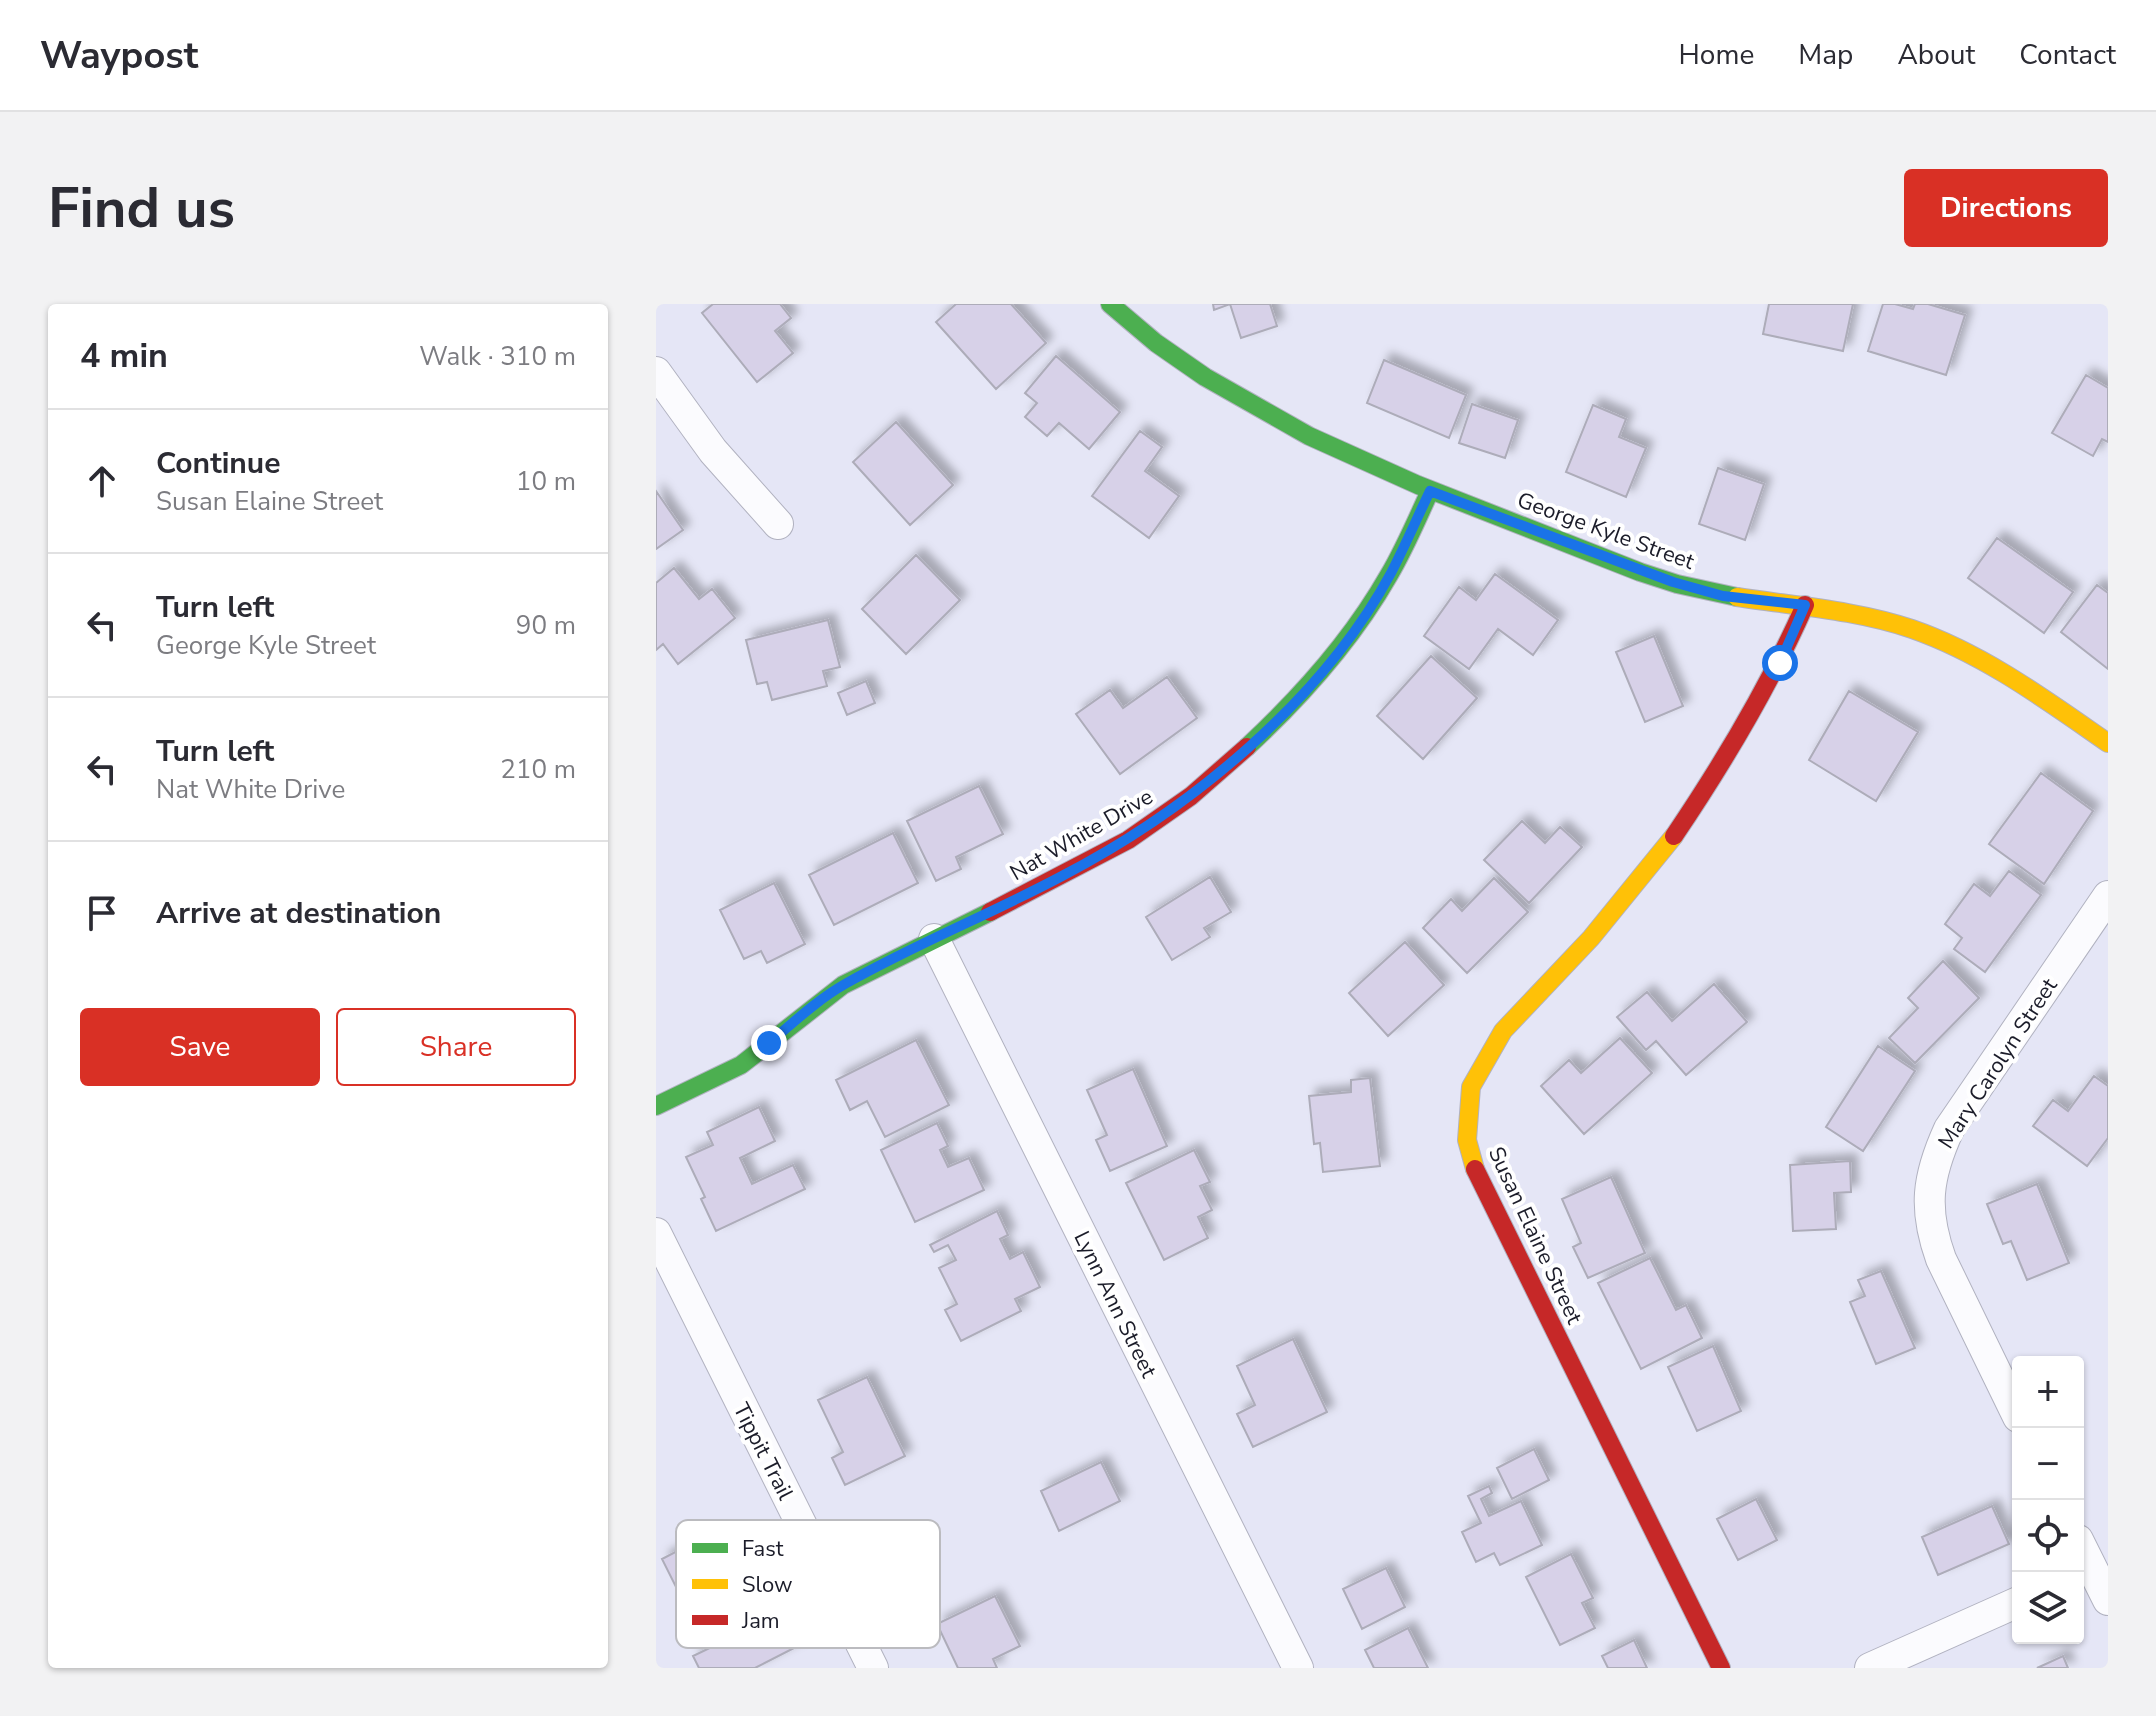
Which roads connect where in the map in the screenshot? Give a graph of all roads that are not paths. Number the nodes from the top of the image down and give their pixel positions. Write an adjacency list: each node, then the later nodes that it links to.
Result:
1 (1110, 304): 3 (street, George Kyle Street)
2 (656, 372): 4 (street)
3 (1430, 491): 5 (street, George Kyle Street); 8 (street, Nat White Drive)
4 (778, 524)
5 (1805, 605): 6 (street, George Kyle Street); 19 (street, Susan Elaine Street)
6 (2108, 743)
7 (2108, 896): 11 (street, Mary Carolyn Street)
8 (934, 939): 9 (street, Nat White Drive); 18 (street, Lynn Ann Street)
9 (656, 1106)
10 (656, 1233): 12 (street, Tippit Trail)
11 (2012, 1405)
12 (799, 1520)
13 (2084, 1553): 14 (street)
14 (2097, 1581)
15 (2012, 1605): 20 (street)
16 (863, 1648): 17 (street, Tippit Trail)
17 (873, 1668)
18 (1298, 1668)
19 (1721, 1668)
20 (1870, 1668)

